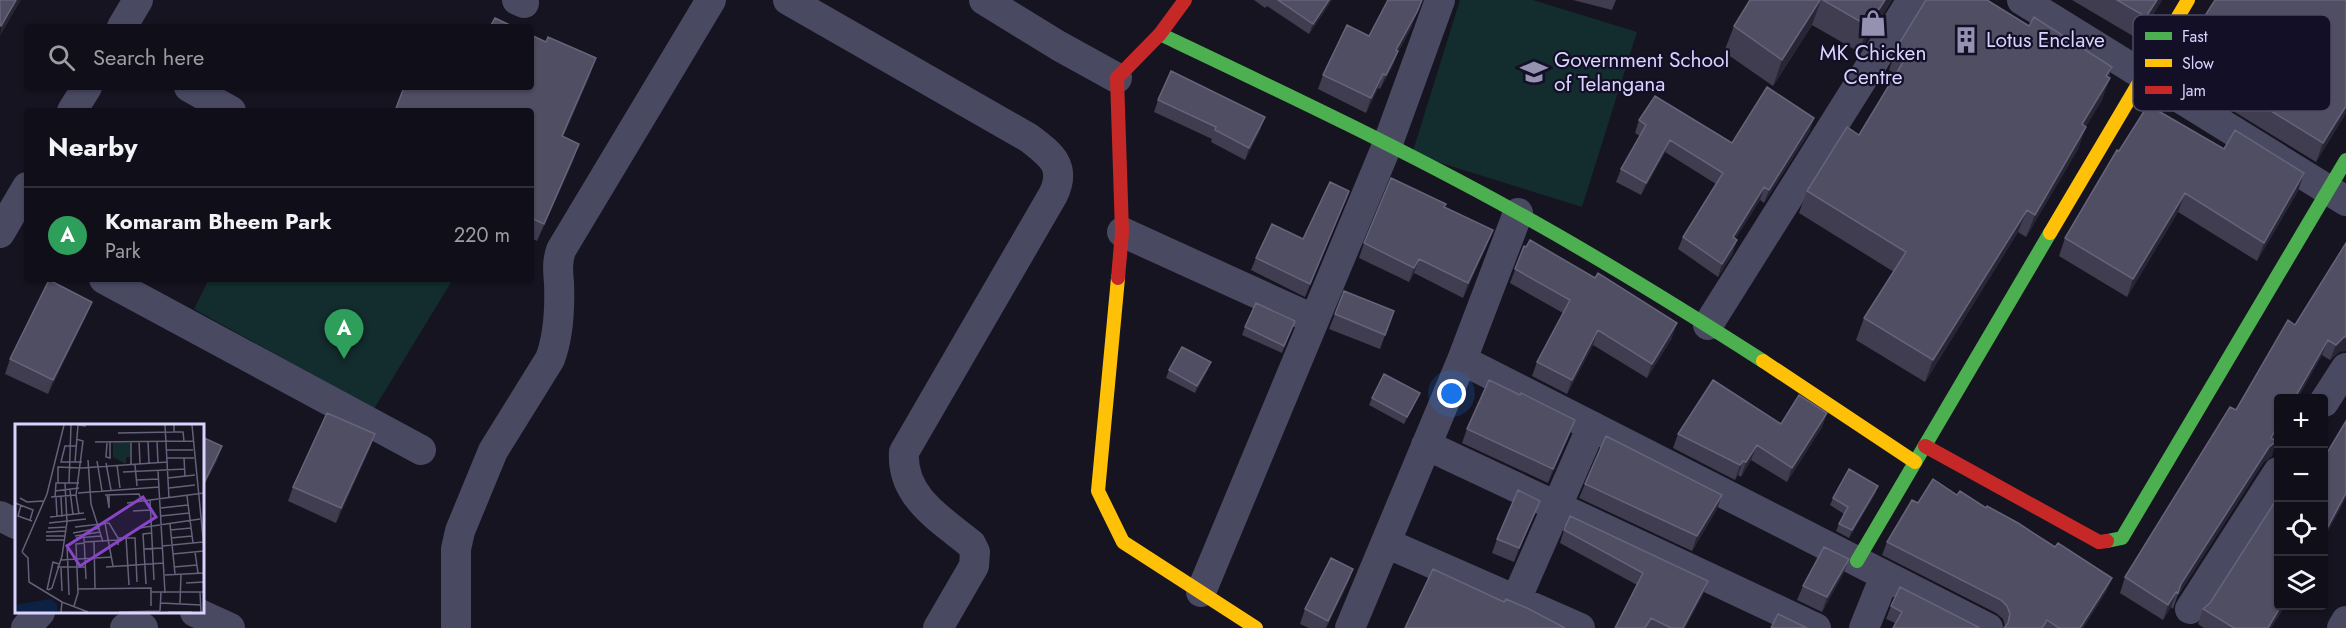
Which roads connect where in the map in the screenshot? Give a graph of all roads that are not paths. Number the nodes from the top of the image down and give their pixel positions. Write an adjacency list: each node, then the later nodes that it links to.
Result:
1 (138, 0): 11 (street)
2 (711, 0): 56 (street)
3 (788, 0): 57 (street)
4 (984, 0): 14 (street)
5 (1185, 0): 12 (street)
6 (1440, 0): 21 (street)
7 (1912, 0): 30 (street)
8 (2022, 0): 13 (street)
9 (2188, 0): 10 (street)
10 (2179, 15)
11 (124, 24)
12 (1160, 34): 14 (street); 21 (street)
13 (2133, 68)
14 (1117, 78): 27 (street)
15 (2133, 89): 36 (street)
16 (85, 90): 18 (street)
17 (194, 90): 19 (street)
18 (74, 108)
19 (226, 108)
20 (2202, 111): 24 (street)
21 (1388, 143): 25 (street); 29 (street)
22 (2346, 160): 24 (street)
23 (24, 195): 26 (street)
24 (2337, 195): 36 (street)
25 (1518, 213): 30 (street); 31 (street)
26 (10, 232)
27 (1122, 232): 29 (street); 46 (street)
28 (111, 282): 37 (street)
29 (1313, 319): 46 (street)
30 (1708, 325): 38 (street)
31 (1462, 360): 34 (street); 35 (street)
32 (2346, 368): 33 (street)
33 (2328, 396)
34 (1592, 426): 40 (street); 44 (street)
35 (1426, 446): 40 (street); 43 (street)
36 (1925, 446): 38 (street)
37 (421, 450)
38 (1916, 462): 44 (street)
39 (2274, 478): 48 (street)
40 (1557, 507): 47 (street); 61 (street)
41 (0, 516): 42 (street)
42 (15, 524)
43 (1386, 543): 47 (street); 59 (street)
44 (1857, 561): 45 (street)
45 (1885, 576): 62 (street); 63 (street)
46 (1201, 592): 58 (street)
47 (1516, 600): 60 (street)
48 (2190, 609)
49 (39, 613): 52 (street)
50 (197, 613): 55 (street)
51 (2346, 621): 64 (street)
52 (26, 628)
53 (126, 628): 54 (street)
54 (143, 628)
55 (230, 628)
56 (456, 628)
57 (938, 628)
58 (1256, 628)
59 (1350, 628)
60 (1580, 628)
61 (1816, 628)
62 (1864, 628)
63 (1988, 628)
64 (2342, 628)

